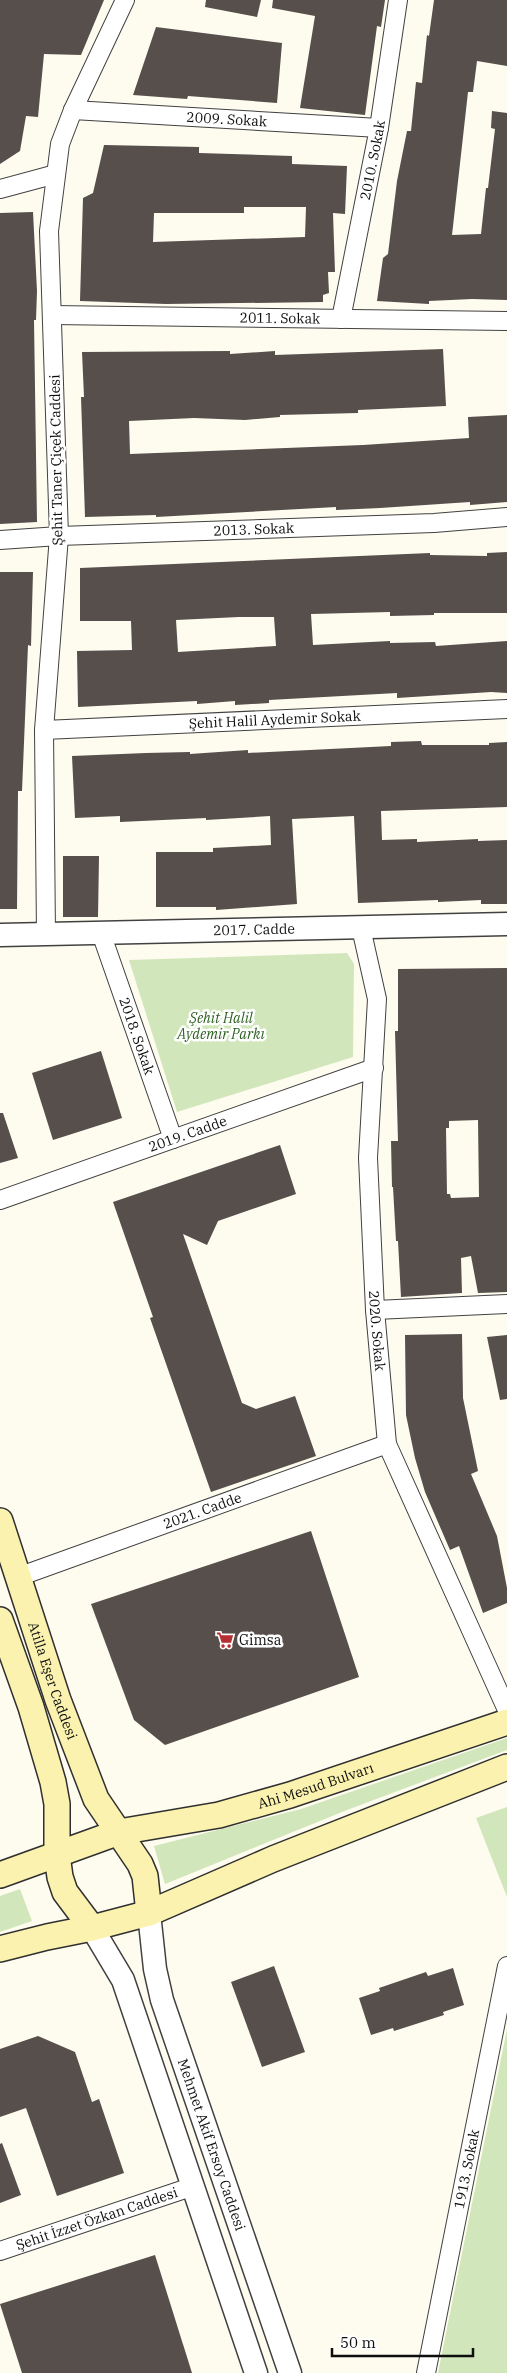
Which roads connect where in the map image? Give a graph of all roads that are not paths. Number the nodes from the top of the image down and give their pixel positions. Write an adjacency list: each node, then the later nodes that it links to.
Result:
1 (125, 0): 3 (street, Şehit Taner Çiçek Caddesi)
2 (398, 0): 4 (street, 2010. Sokak)
3 (73, 110): 4 (street, 2009. Sokak); 5 (street, Şehit Taner Çiçek Caddesi)
4 (379, 128): 8 (street, 2010. Sokak)
5 (56, 174): 6 (street); 7 (street, Şehit Taner Çiçek Caddesi)
6 (0, 189)
7 (52, 315): 8 (street, 2011. Sokak); 11 (street, Şehit Taner Çiçek Caddesi)
8 (341, 319): 9 (street, 2011. Sokak)
9 (507, 321)
10 (507, 517): 11 (street, 2013. Sokak)
11 (59, 536): 12 (street, 2013. Sokak); 14 (street, Şehit Taner Çiçek Caddesi)
12 (0, 540)
13 (507, 709): 14 (street, Şehit Halil Aydemir Sokak)
14 (44, 730): 18 (street, Şehit Taner Çiçek Caddesi)
15 (507, 924): 16 (street, 2017. Cadde)
16 (360, 928): 17 (street, 2017. Cadde); 20 (street, 2020. Sokak)
17 (101, 933): 18 (street, 2017. Cadde); 21 (street, 2018. Sokak)
18 (46, 934): 19 (street, 2017. Cadde)
19 (0, 935)
20 (374, 1068): 21 (street, 2019. Cadde); 24 (street, 2020. Sokak)
21 (173, 1139): 22 (street, 2019. Cadde)
22 (0, 1200)
23 (507, 1304): 24 (street)
24 (375, 1310): 25 (street, 2020. Sokak)
25 (387, 1444): 27 (street, 2021. Cadde); 29 (street, 2020. Sokak)
26 (0, 1521): 27 (main road, Atilla Eşer Caddesi)
27 (18, 1577): 32 (main road, Atilla Eşer Caddesi)
28 (0, 1620): 33 (main road)
29 (507, 1710)
30 (507, 1722): 32 (main road, Ahi Mesud Bulvarı)
31 (507, 1767): 35 (main road)
32 (119, 1832): 33 (main road, Ahi Mesud Bulvarı); 35 (main road)
33 (57, 1854): 34 (main road, Ahi Mesud Bulvarı); 36 (main road)
34 (0, 1875)
35 (149, 1913): 36 (main road); 42 (street, Mehmet Akif Ersoy Caddesi)
36 (92, 1928): 37 (main road); 39 (street)
37 (0, 1949)
38 (507, 1966): 43 (street, 1913. Sokak)
39 (194, 2186): 40 (street, Şehit İzzet Özkan Caddesi); 41 (street)
40 (0, 2252)
41 (256, 2373)
42 (290, 2373)
43 (426, 2373)

